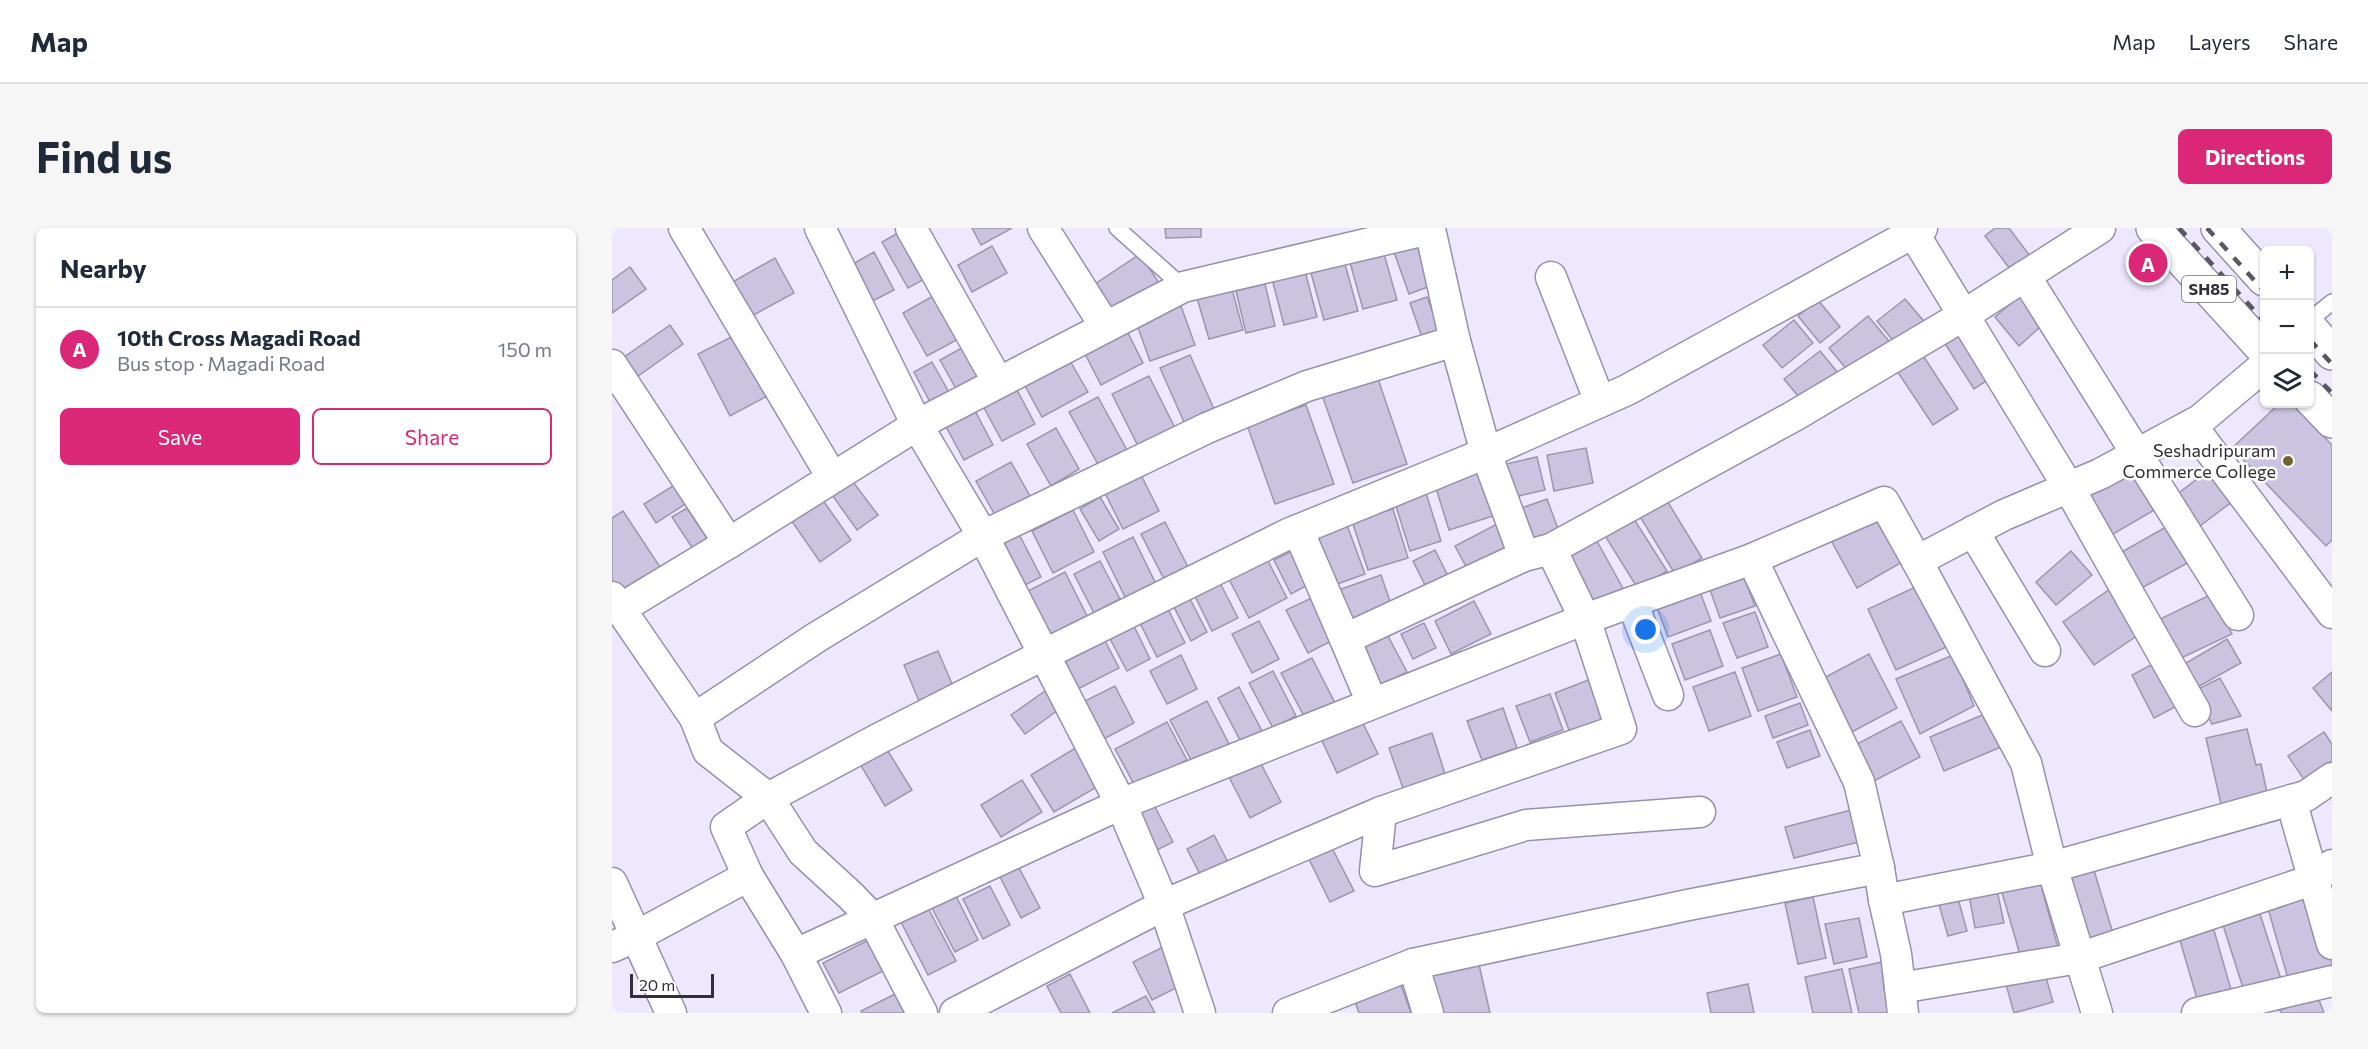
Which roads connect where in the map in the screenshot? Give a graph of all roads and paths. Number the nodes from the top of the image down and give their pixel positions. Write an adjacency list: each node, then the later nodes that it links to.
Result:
1 (684, 228): 33 (street)
2 (820, 228): 30 (street)
3 (911, 228): 25 (street)
4 (1043, 228): 18 (street)
5 (1117, 228): 14 (lane)
6 (2100, 228): 12 (street)
7 (2153, 228): 21 (main road, SH85)
8 (2218, 228): 11 (main road, SH85)
9 (1416, 230): 14 (street); 20 (street)
10 (1918, 231): 16 (street); 26 (street)
11 (2260, 274)
12 (2025, 276): 16 (street); 32 (street)
13 (1551, 278): 26 (street)
14 (1183, 286): 18 (street)
15 (2332, 302): 17 (lane)
16 (1964, 315): 34 (street); 39 (street)
17 (2314, 317)
18 (1104, 326): 25 (street)
19 (2314, 333): 22 (main road)
20 (1455, 341): 31 (street); 37 (street)
21 (2260, 345)
22 (2332, 353)
23 (612, 365): 38 (street)
24 (2260, 370): 29 (street)
25 (998, 382): 30 (street)
26 (1600, 402): 31 (street)
27 (2314, 402): 28 (main road)
28 (2332, 421)
29 (2191, 425): 32 (street); 44 (street)
30 (916, 426): 33 (street); 37 (street)
31 (1486, 453): 35 (street); 39 (street)
32 (2137, 454): 34 (street); 45 (street)
33 (832, 477): 38 (street)
34 (2068, 488): 36 (street); 52 (street)
35 (1298, 530): 47 (street); 49 (street)
36 (1973, 531): 41 (street); 48 (street)
37 (983, 536): 49 (street); 53 (street)
38 (729, 543): 43 (street)
39 (1537, 552): 46 (street); 47 (street)
40 (1752, 559): 41 (street); 42 (street); 61 (street)
41 (1917, 561): 60 (street)
42 (1632, 602): 46 (street); 50 (street)
43 (616, 603): 53 (street)
44 (2332, 613)
45 (2238, 615)
46 (1585, 619): 51 (street); 58 (street)
47 (1345, 639): 51 (street)
48 (2045, 651)
49 (1043, 655): 55 (street); 57 (street)
50 (1668, 695)
51 (1372, 703): 57 (street)
52 (2195, 711)
53 (695, 717): 55 (street)
54 (2332, 778): 56 (street)
55 (768, 798): 63 (street); 67 (street)
56 (2291, 800): 60 (street); 62 (street)
57 (1121, 804): 66 (street); 67 (street)
58 (1381, 812): 59 (street); 66 (street)
59 (1700, 812)
60 (2052, 867): 65 (street); 71 (street)
61 (1879, 868): 65 (street); 72 (street)
62 (2322, 872): 68 (street); 71 (street)
63 (748, 876): 69 (street); 70 (street)
64 (612, 883): 69 (street)
65 (1884, 900): 74 (street)
66 (1164, 905): 79 (street); 80 (street)
67 (873, 919): 70 (street); 78 (street)
68 (2331, 936)
69 (623, 942): 76 (street)
70 (796, 954): 77 (street)
71 (2079, 958): 74 (street); 83 (street)
72 (1413, 964): 75 (street); 82 (street)
73 (2332, 981): 84 (street)
74 (1902, 1001)
75 (1332, 1005): 81 (street)
76 (671, 1013)
77 (826, 1013)
78 (922, 1013)
79 (955, 1013)
80 (1200, 1013)
81 (1288, 1013)
82 (1428, 1013)
83 (2097, 1013)
84 (2197, 1013)

